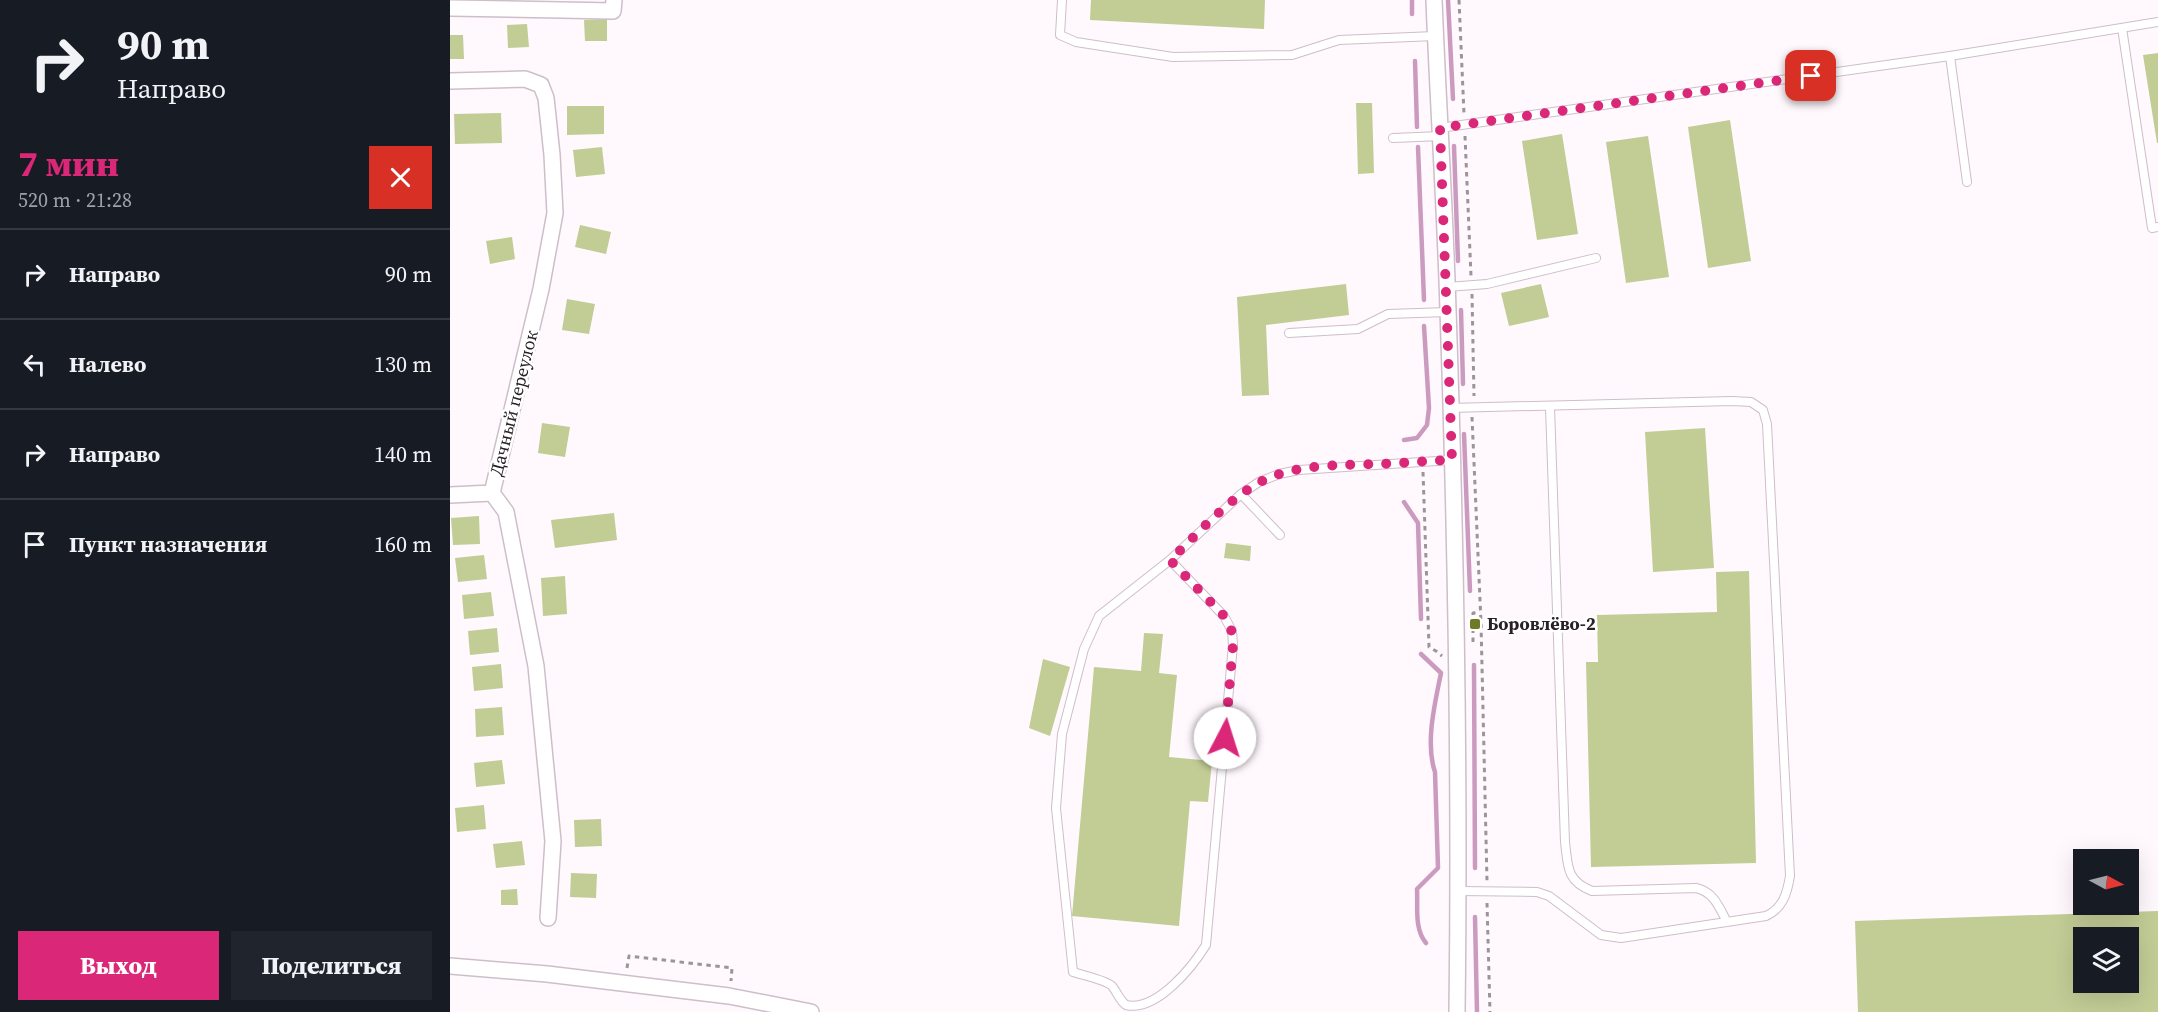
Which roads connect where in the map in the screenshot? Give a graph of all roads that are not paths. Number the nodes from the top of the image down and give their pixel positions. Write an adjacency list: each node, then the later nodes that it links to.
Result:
1 (614, 0): 4 (street)
2 (1062, 0): 7 (lane)
3 (1434, 0): 7 (street)
4 (450, 8)
5 (2158, 22): 6 (lane)
6 (2122, 28): 8 (lane); 13 (lane)
7 (1435, 36): 10 (street)
8 (1950, 56): 10 (lane); 12 (lane)
9 (450, 81): 21 (street, Дачный переулок)
10 (1441, 132): 11 (lane); 15 (street)
11 (1394, 138)
12 (1967, 182)
13 (2158, 227)
14 (1596, 258): 15 (lane)
15 (1447, 287): 16 (street)
16 (1448, 312): 17 (lane); 19 (street)
17 (1289, 333)
18 (1550, 407): 19 (lane); 28 (lane); 28 (lane)
19 (1450, 408): 20 (street)
20 (1452, 460): 22 (lane); 26 (street)
21 (492, 493): 23 (street); 27 (street, Дачный переулок)
22 (1241, 494): 24 (lane); 25 (lane)
23 (450, 495)
24 (1280, 535)
25 (1170, 560): 25 (lane)
26 (1458, 891): 28 (lane); 31 (street)
27 (548, 918)
28 (1727, 922)
29 (450, 966): 30 (street)
30 (811, 1012)
31 (1457, 1012)

